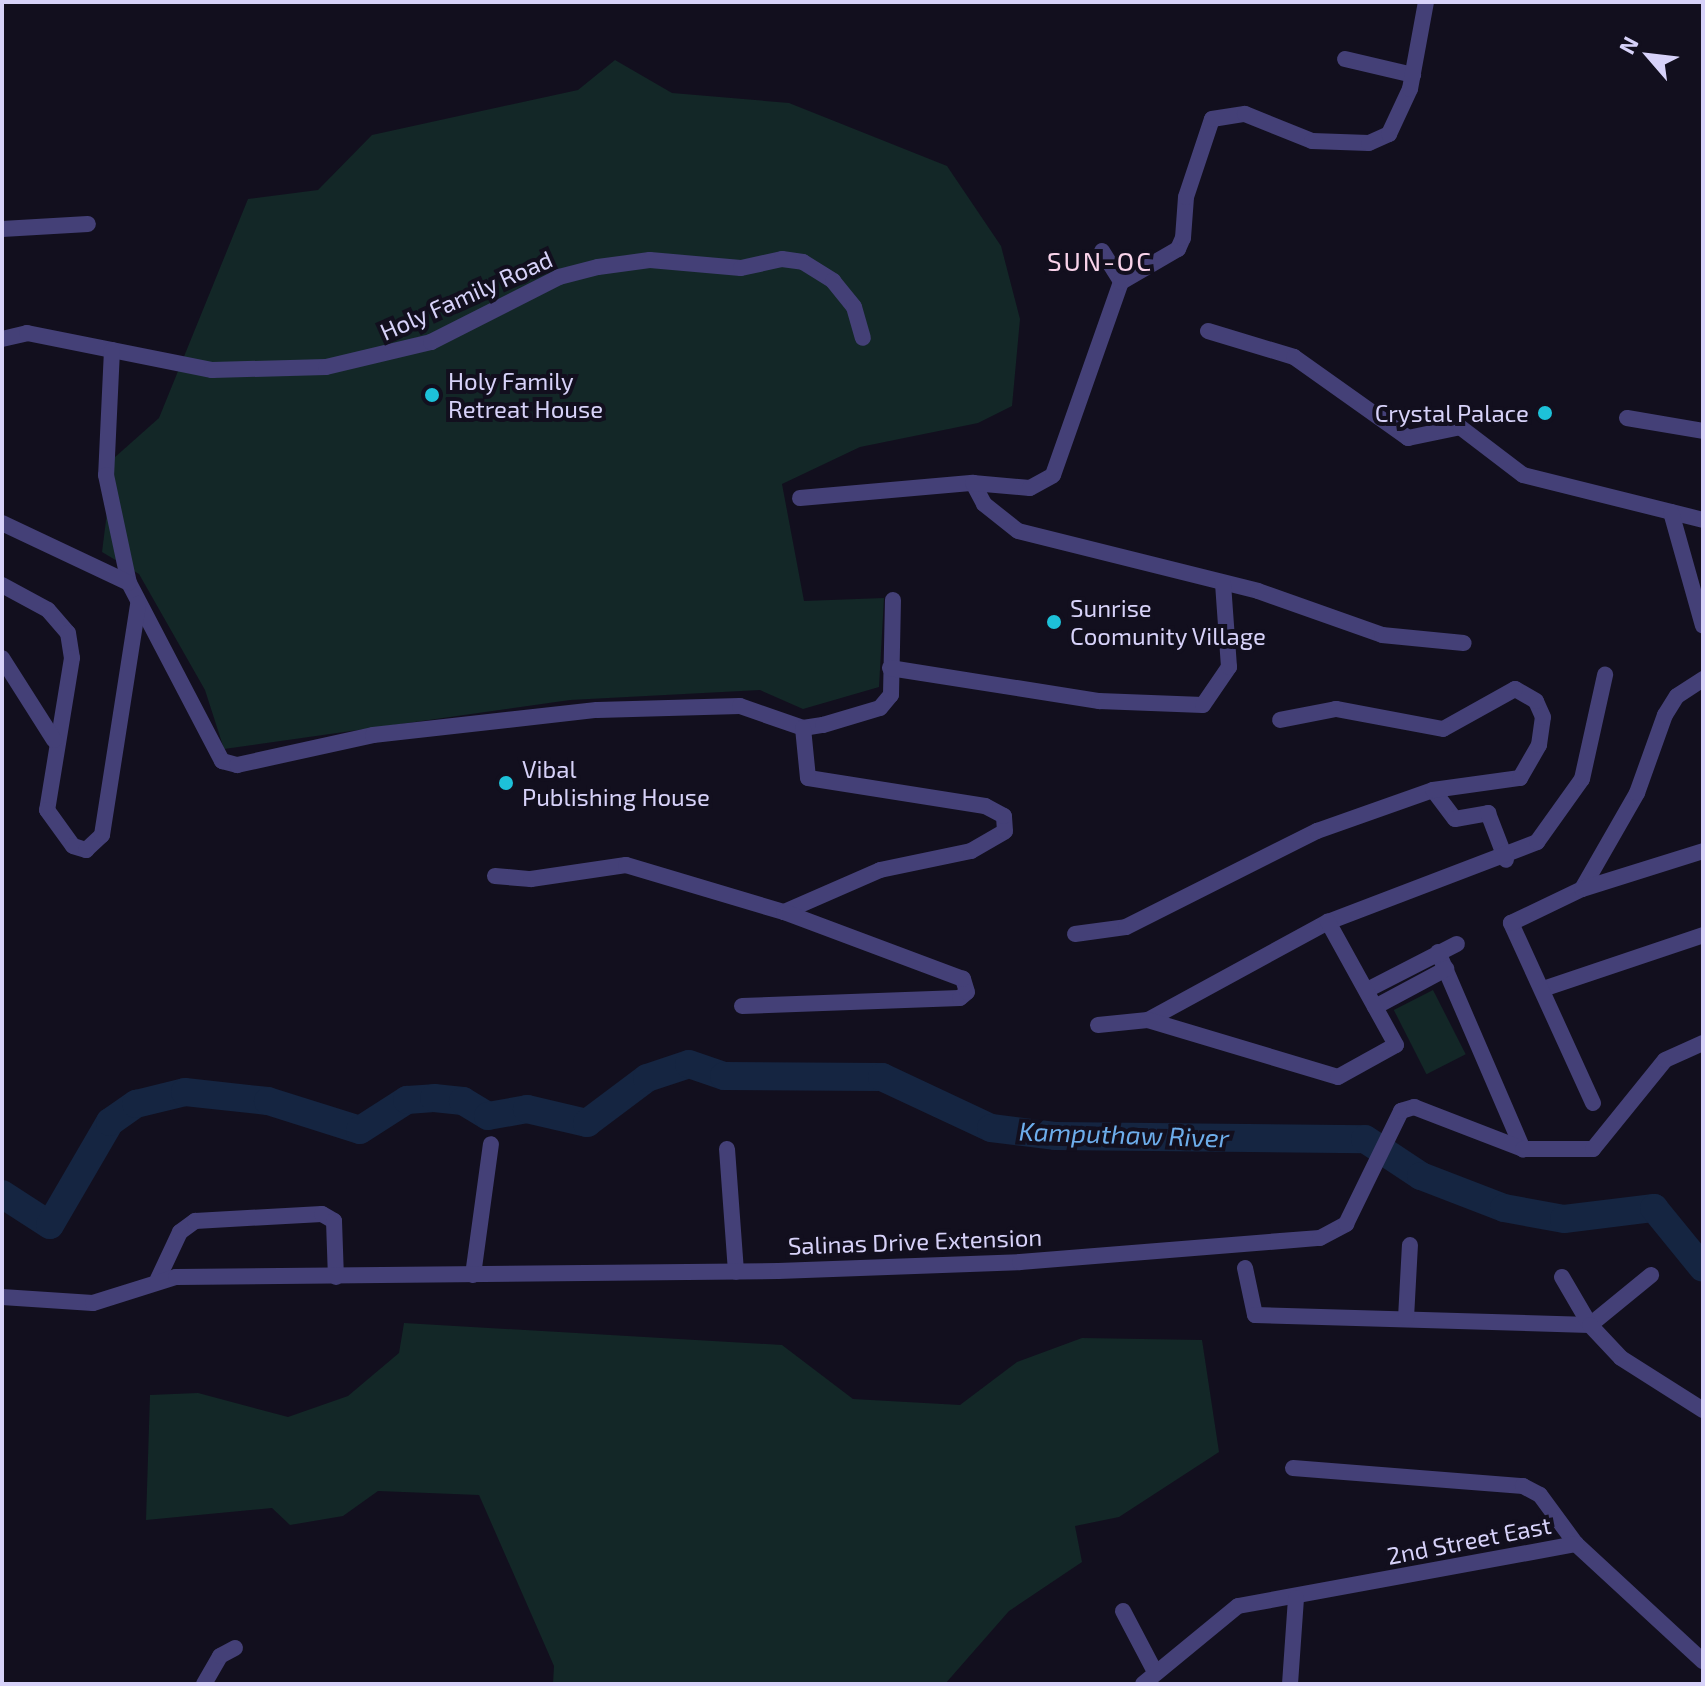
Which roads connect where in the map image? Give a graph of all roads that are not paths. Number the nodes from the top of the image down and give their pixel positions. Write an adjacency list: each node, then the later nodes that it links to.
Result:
1 (1426, 2): 3 (street)
2 (1345, 59): 3 (street)
3 (1413, 75): 7 (street)
4 (88, 224): 5 (street)
5 (2, 229)
6 (1102, 251): 7 (street)
7 (1121, 282): 14 (street)
8 (1208, 331): 16 (street)
9 (863, 338): 11 (street, Holy Family Road)
10 (2, 339): 11 (street, Holy Family Road)
11 (112, 350): 19 (street)
12 (1627, 418): 13 (street)
13 (1703, 431)
14 (973, 483): 15 (street); 20 (street)
15 (800, 498)
16 (1671, 512): 17 (street); 24 (street)
17 (1703, 520)
18 (2, 523): 19 (street)
19 (129, 583): 23 (street)
20 (1223, 583): 25 (street); 27 (street)
21 (2, 585): 32 (street)
22 (893, 600): 27 (street)
23 (138, 604): 31 (street); 32 (street)
24 (1703, 626)
25 (1464, 643)
26 (2, 658): 32 (street)
27 (890, 668): 31 (street)
28 (1605, 675): 35 (street)
29 (1703, 679): 37 (street)
30 (1280, 720): 33 (street)
31 (803, 728): 38 (street)
32 (54, 740)
33 (1433, 790): 35 (street); 40 (street)
34 (1703, 851): 37 (street)
35 (1506, 860): 39 (street)
36 (495, 876): 38 (street)
37 (1582, 889): 45 (street)
38 (784, 912): 47 (street)
39 (1328, 922): 46 (street); 49 (street)
40 (1075, 934)
41 (1703, 935): 45 (street)
42 (1457, 944): 43 (street)
43 (1438, 952): 44 (street); 46 (street)
44 (1446, 969): 48 (street); 55 (street)
45 (1543, 989): 52 (street)
46 (1367, 990): 48 (street)
47 (742, 1006)
48 (1375, 1007): 49 (street)
49 (1148, 1020): 50 (street)
50 (1098, 1025)
51 (1703, 1043): 55 (street, Salinas Drive Extension)
52 (1593, 1103)
53 (491, 1144): 59 (street)
54 (727, 1149): 58 (street)
55 (1523, 1149): 58 (street, Salinas Drive Extension)
56 (1410, 1245): 65 (street)
57 (1245, 1268): 65 (street)
58 (736, 1272): 59 (street, Salinas Drive Extension)
59 (473, 1275): 61 (street, Salinas Drive Extension)
60 (1651, 1275): 66 (street)
61 (336, 1277): 63 (street, Salinas Drive Extension); 63 (street)
62 (1562, 1277): 66 (street)
63 (158, 1279): 64 (street, Salinas Drive Extension)
64 (2, 1297)
65 (1406, 1318): 66 (street)
66 (1590, 1325): 67 (street)
67 (1703, 1410)
68 (1293, 1468): 69 (street)
69 (1576, 1544): 70 (street, 2nd Street East); 73 (street, 2nd Street East)
70 (1296, 1598): 74 (street, 2nd Street East); 76 (street)
71 (1123, 1611): 74 (street)
72 (235, 1648): 75 (street)
73 (1703, 1661)
74 (1149, 1678)
75 (204, 1684)
76 (1290, 1684)

